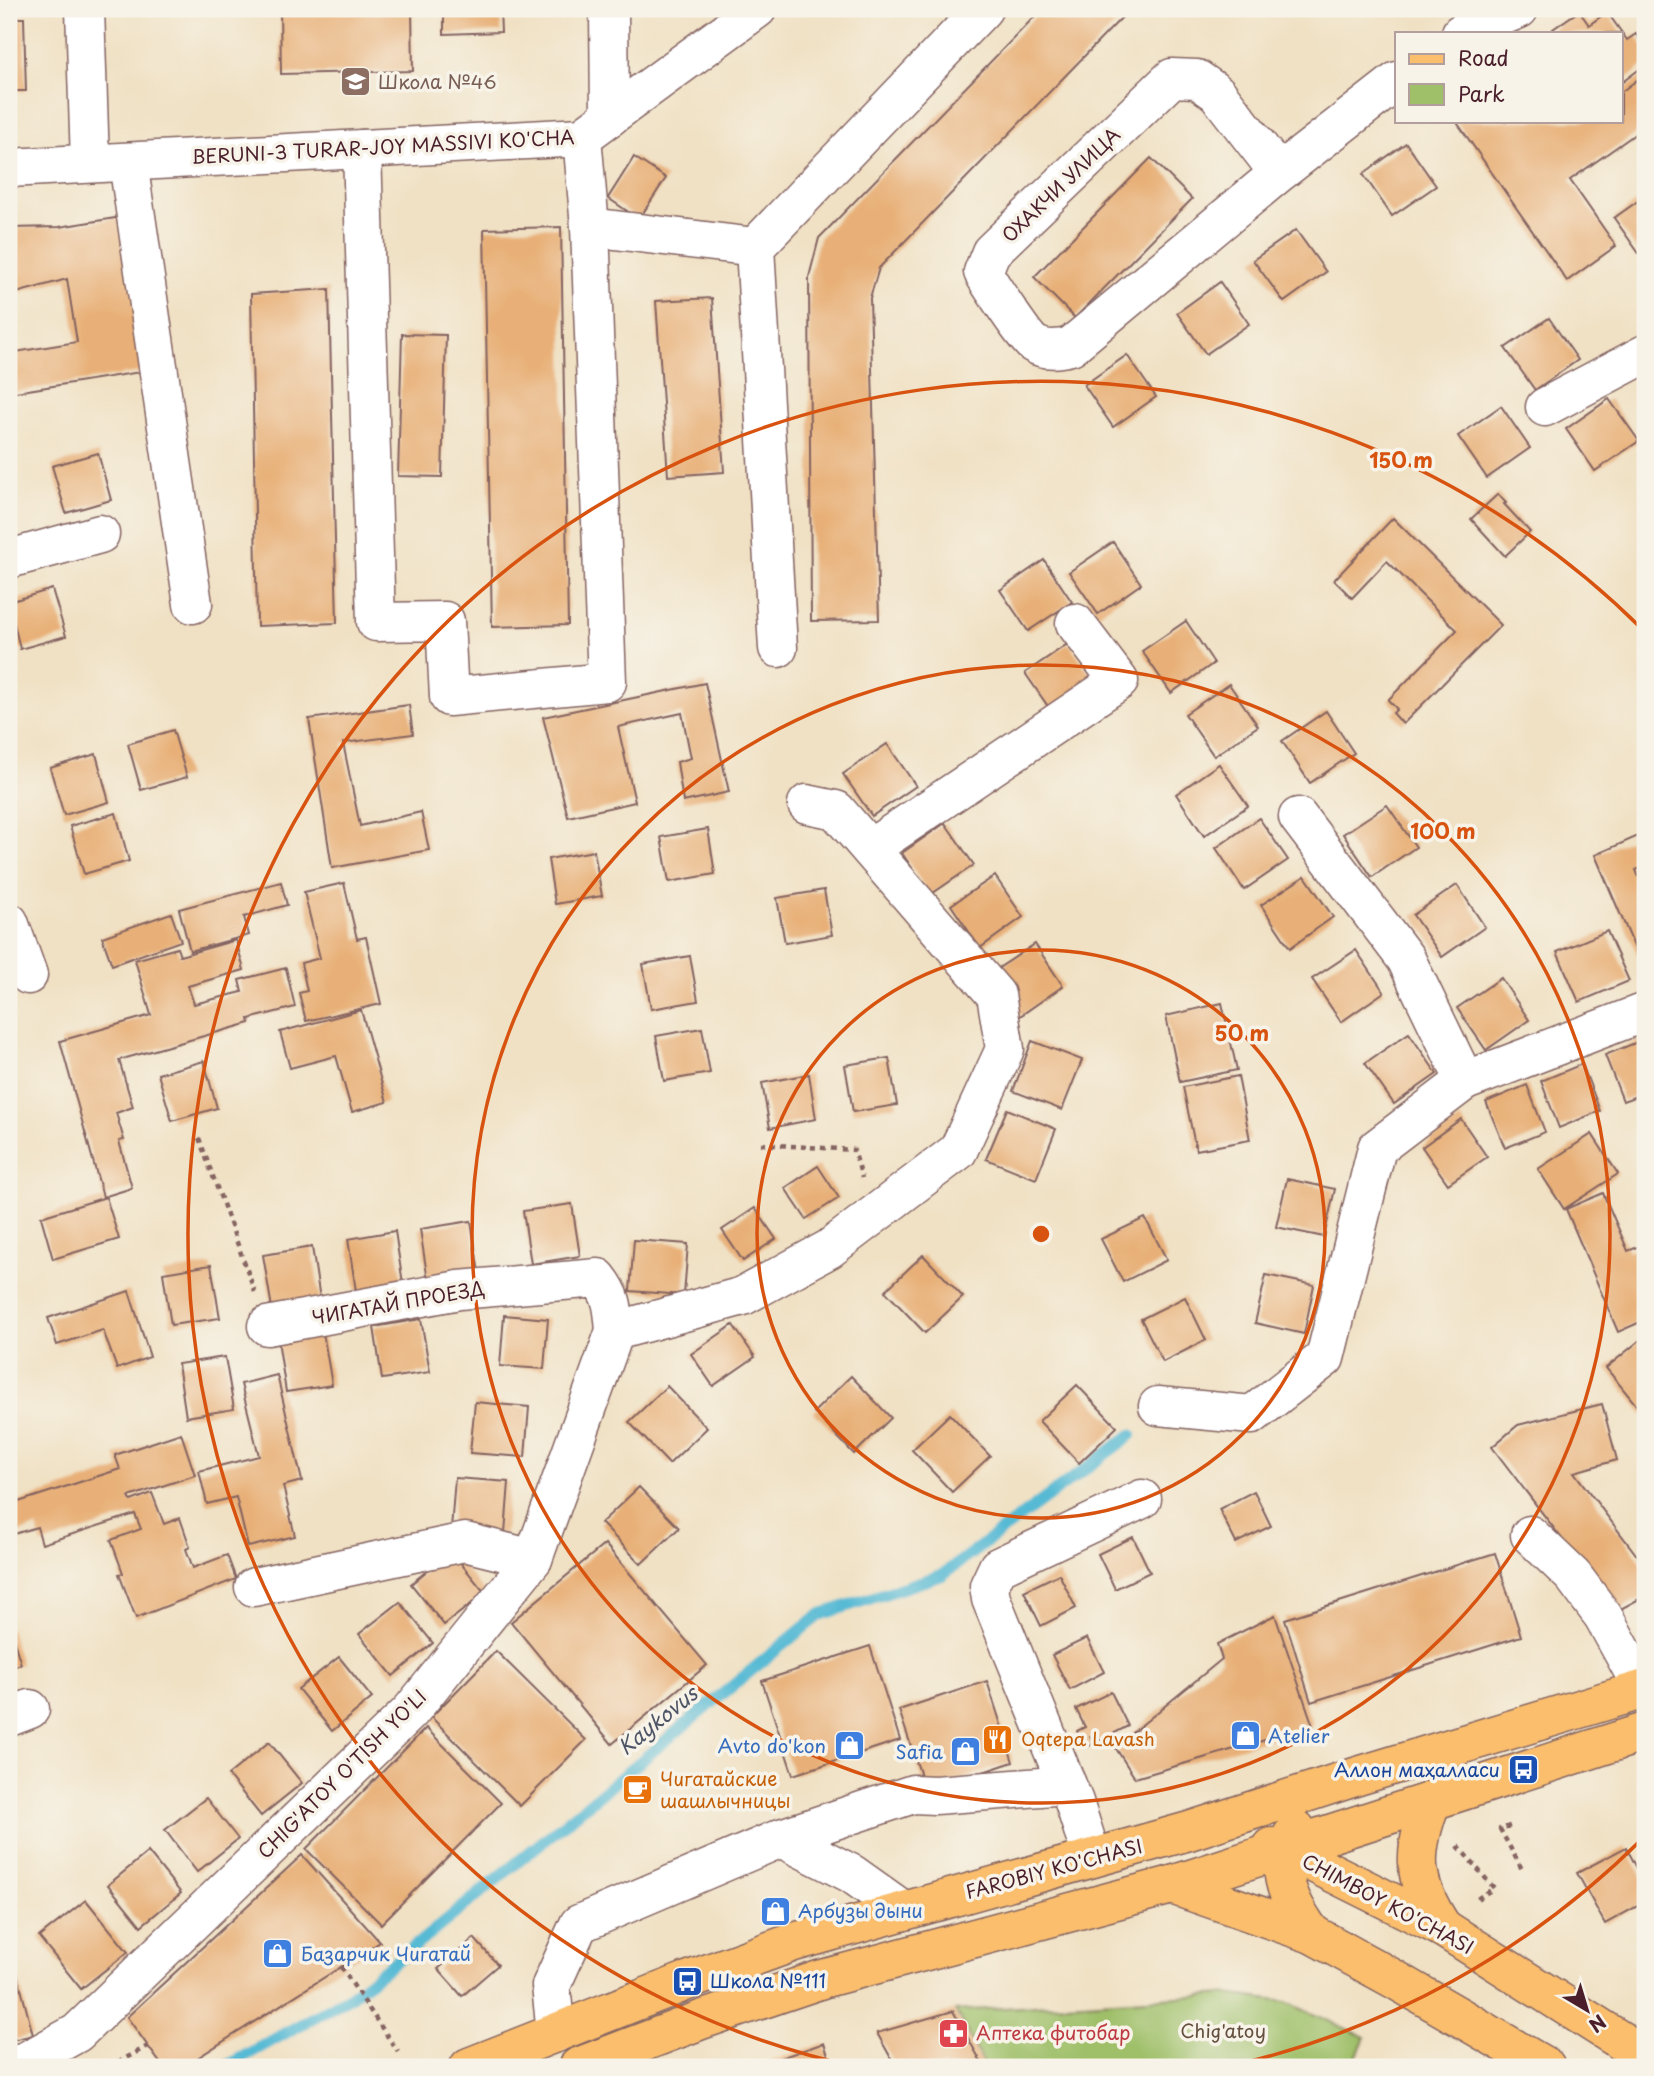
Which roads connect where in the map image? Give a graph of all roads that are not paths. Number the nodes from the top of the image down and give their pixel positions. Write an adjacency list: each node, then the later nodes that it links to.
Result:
1 (85, 9): 11 (street)
2 (609, 9): 8 (street)
3 (757, 9): 8 (street)
4 (983, 9): 15 (street)
5 (1519, 9): 6 (street)
6 (1463, 32)
7 (1395, 82): 13 (street, ОХАКЧИ УЛИЦА)
8 (596, 127): 9 (street, BERUNI-3 TURAR-JOY MASSIVI KO'CHA); 14 (street)
9 (362, 149): 10 (street, BERUNI-3 TURAR-JOY MASSIVI KO'CHA); 14 (street)
10 (128, 162): 11 (street, BERUNI-3 TURAR-JOY MASSIVI KO'CHA); 20 (street)
11 (90, 163): 12 (street, BERUNI-3 TURAR-JOY MASSIVI KO'CHA)
12 (9, 169)
13 (1279, 173): 13 (street, ОХАКЧИ УЛИЦА)
14 (590, 227): 15 (street)
15 (755, 247): 22 (street)
16 (1645, 354): 17 (street)
17 (1545, 407)
18 (100, 534): 19 (street)
19 (9, 559)
20 (193, 604)
21 (1075, 623): 25 (street)
22 (778, 648)
23 (807, 804): 25 (street)
24 (1298, 817): 29 (street)
25 (871, 848): 31 (street)
26 (9, 922): 27 (street)
27 (28, 975)
28 (1645, 1012): 29 (street)
29 (1465, 1081): 32 (street)
30 (267, 1326): 31 (street, ЧИГАТАЙ ПРОЕЗД)
31 (615, 1331): 35 (street, CHIG'ATOY O'TISH YO'LI)
32 (1158, 1406)
33 (1142, 1499): 40 (street)
34 (1530, 1535): 37 (street)
35 (533, 1559): 36 (street); 52 (street, CHIG'ATOY O'TISH YO'LI)
36 (254, 1587)
37 (1644, 1689): 39 (main road, FAROBIY KO'CHASI)
38 (1645, 1732): 41 (main road)
39 (1358, 1776): 42 (main road, FAROBIY KO'CHASI); 44 (main road)
40 (1067, 1785): 43 (street); 45 (street)
41 (1432, 1800): 44 (main road); 48 (main road)
42 (1189, 1831): 44 (main road, CHIMBOY KO'CHASI); 45 (main road, FAROBIY KO'CHASI)
43 (781, 1838): 47 (street); 50 (street)
44 (1285, 1849): 46 (main road); 48 (main road, CHIMBOY KO'CHASI); 49 (main road)
45 (1092, 1858): 47 (main road, FAROBIY KO'CHASI)
46 (1172, 1885): 49 (main road); 54 (main road)
47 (904, 1911): 50 (main road, FAROBIY KO'CHASI)
48 (1457, 1916): 51 (main road, CHIMBOY KO'CHASI)
49 (1312, 1934): 55 (main road)
50 (555, 2033): 53 (main road, FAROBIY KO'CHASI)
51 (1645, 2056)
52 (9, 2066)
53 (469, 2067)
54 (578, 2067)
55 (1546, 2067)

